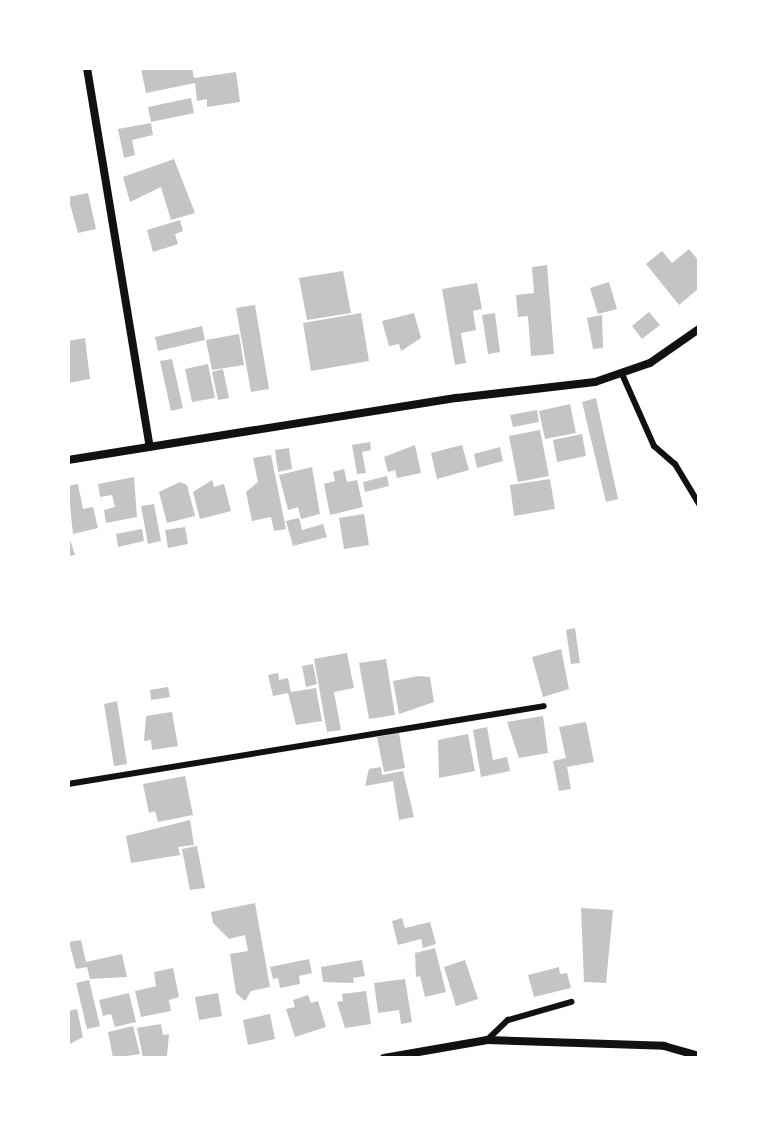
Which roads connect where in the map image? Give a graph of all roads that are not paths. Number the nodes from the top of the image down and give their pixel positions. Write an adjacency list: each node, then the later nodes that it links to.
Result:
1 (87, 68): 4 (street)
2 (699, 329): 3 (street)
3 (622, 374): 4 (street); 6 (lane)
4 (150, 447): 5 (street)
5 (68, 460)
6 (699, 504)
7 (544, 706): 8 (lane)
8 (68, 784)
9 (571, 1002): 10 (lane)
10 (487, 1040): 11 (street); 12 (street)
11 (699, 1056)
12 (384, 1058)

